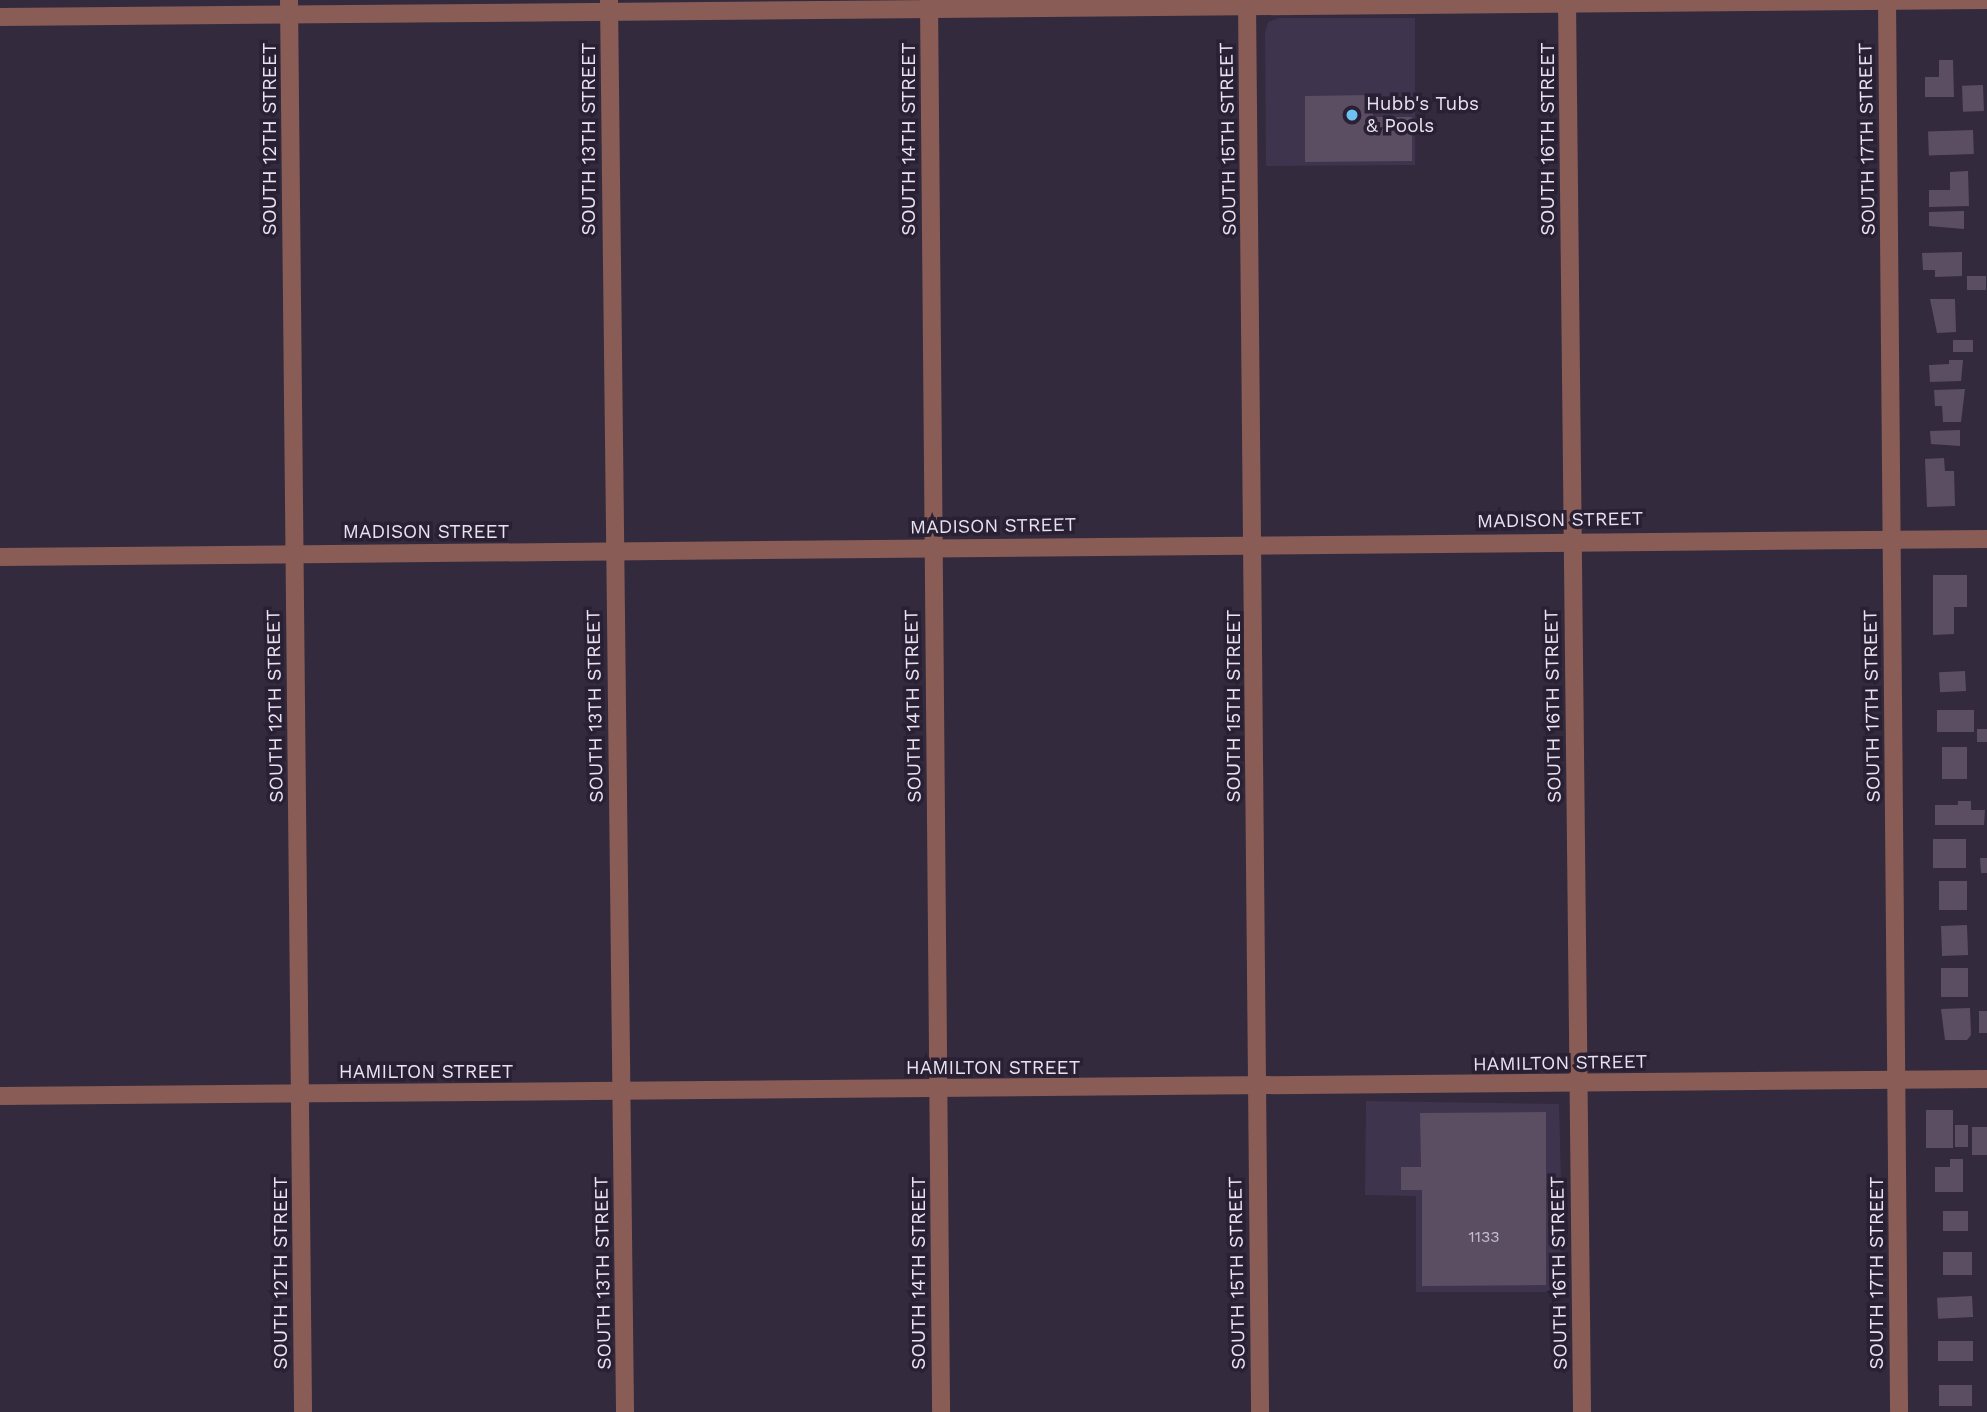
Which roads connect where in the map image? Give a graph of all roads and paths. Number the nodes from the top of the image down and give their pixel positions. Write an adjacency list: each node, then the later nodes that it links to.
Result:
1 (1887, 0): 2 (street); 4 (street); 9 (street, SOUTH 17TH STREET)
2 (1987, 1)
3 (1247, 3): 4 (street); 5 (street); 12 (street, SOUTH 15TH STREET)
4 (1567, 3): 11 (street, SOUTH 16TH STREET)
5 (929, 4): 6 (street); 13 (street, SOUTH 14TH STREET)
6 (609, 6): 7 (street); 14 (street, SOUTH 13TH STREET)
7 (290, 8): 8 (street); 15 (street, SOUTH 12TH STREET)
8 (0, 17)
9 (1892, 539): 10 (street, MADISON STREET); 11 (street, MADISON STREET); 18 (street, SOUTH 17TH STREET)
10 (1987, 539)
11 (1572, 541): 12 (street, MADISON STREET); 19 (street, SOUTH 16TH STREET)
12 (1255, 545): 13 (street, MADISON STREET); 20 (street, SOUTH 15TH STREET)
13 (933, 548): 14 (street, MADISON STREET); 21 (street, SOUTH 14TH STREET)
14 (613, 552): 15 (street, MADISON STREET); 22 (street, SOUTH 13TH STREET)
15 (294, 554): 16 (street, MADISON STREET); 23 (street, SOUTH 12TH STREET)
16 (0, 557)
17 (1987, 1079): 18 (street, HAMILTON STREET)
18 (1897, 1080): 19 (street, HAMILTON STREET); 30 (street, SOUTH 17TH STREET)
19 (1579, 1084): 20 (street, HAMILTON STREET); 29 (street, SOUTH 16TH STREET)
20 (1256, 1087): 21 (street, HAMILTON STREET); 28 (street, SOUTH 15TH STREET)
21 (939, 1089): 22 (street, HAMILTON STREET); 27 (street, SOUTH 14TH STREET)
22 (622, 1092): 23 (street, HAMILTON STREET); 26 (street, SOUTH 13TH STREET)
23 (302, 1094): 24 (street, HAMILTON STREET); 25 (street, SOUTH 12TH STREET)
24 (0, 1096)
25 (303, 1412)
26 (625, 1412)
27 (941, 1412)
28 (1260, 1412)
29 (1582, 1412)
30 (1899, 1412)

